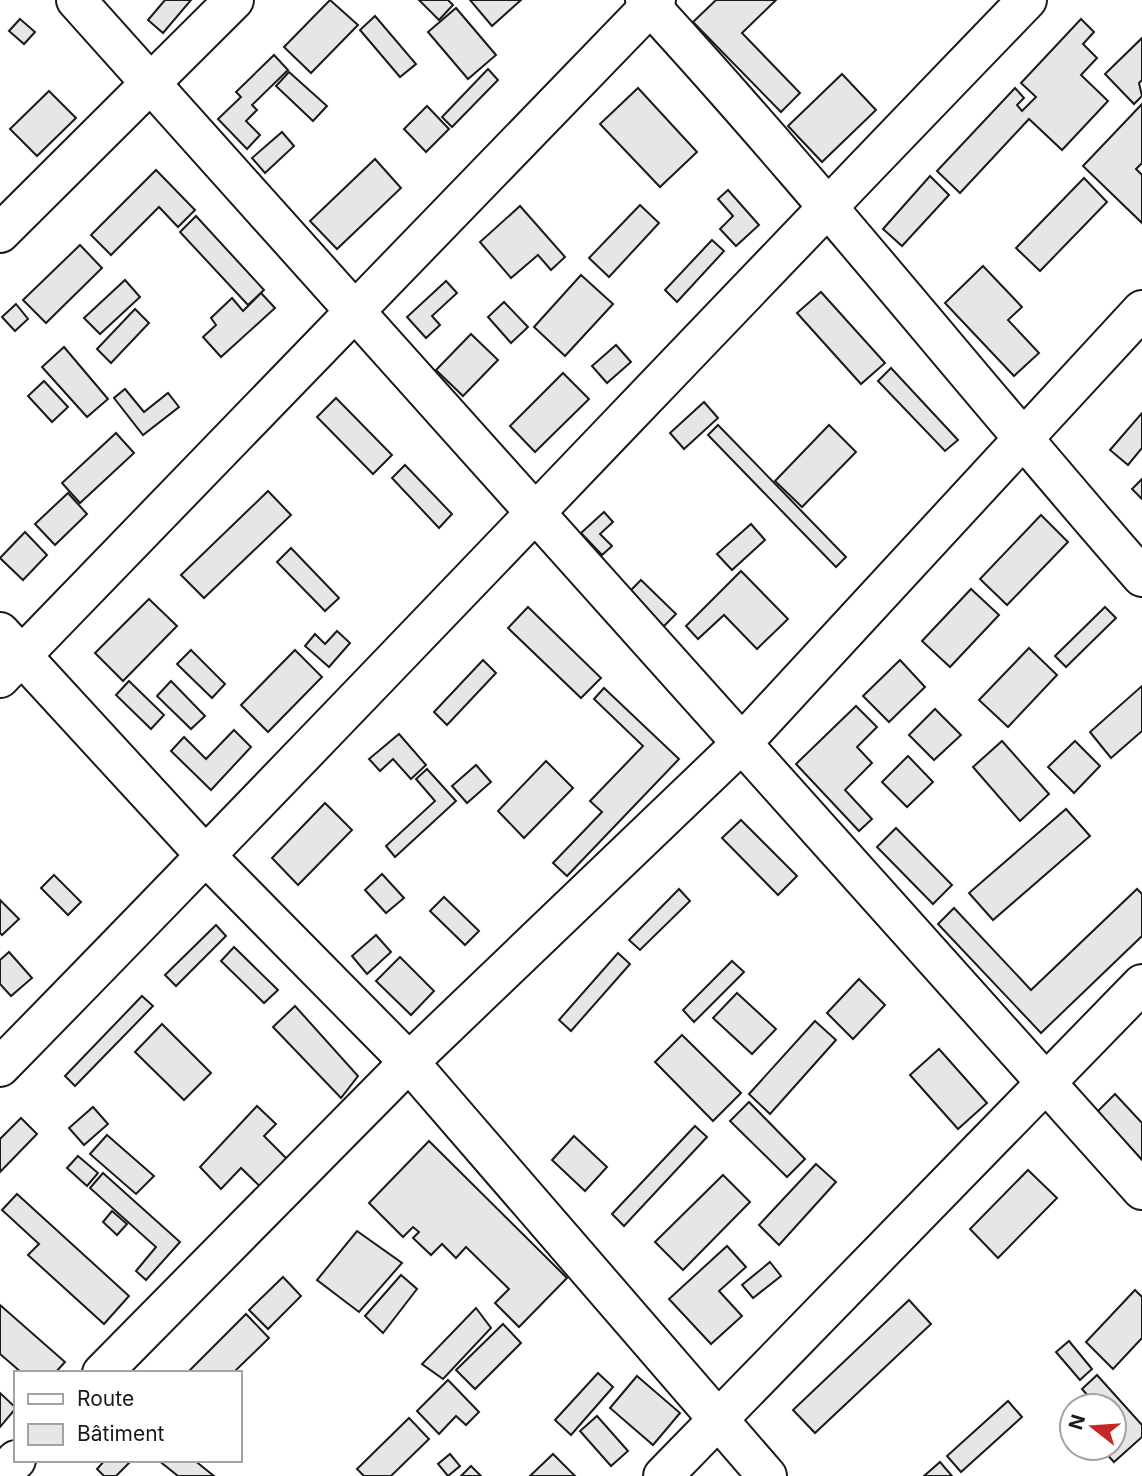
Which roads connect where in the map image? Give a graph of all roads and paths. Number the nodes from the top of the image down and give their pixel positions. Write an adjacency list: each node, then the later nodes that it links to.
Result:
1 (76, 0): 5 (street)
2 (234, 0): 5 (street)
3 (1027, 0): 6 (street)
4 (651, 2): 6 (street); 9 (street)
5 (150, 83): 7 (street); 9 (street)
6 (828, 206): 10 (street); 11 (street)
7 (0, 233)
8 (1142, 310): 10 (street)
9 (356, 312): 11 (street); 13 (street)
10 (1022, 439): 12 (street); 14 (street)
11 (534, 510): 14 (street); 15 (street)
12 (1142, 577)
13 (7, 656): 15 (street)
14 (743, 742): 17 (street); 19 (street)
15 (206, 856): 17 (street); 18 (street)
16 (1142, 984): 19 (street)
17 (409, 1062): 21 (street); 22 (street)
18 (0, 1068)
19 (1046, 1085): 20 (street); 22 (street)
20 (1142, 1190)
21 (104, 1371)
22 (718, 1422): 25 (street); 26 (street)
23 (14, 1462): 24 (street)
24 (0, 1476)
25 (663, 1476)
26 (767, 1476)

